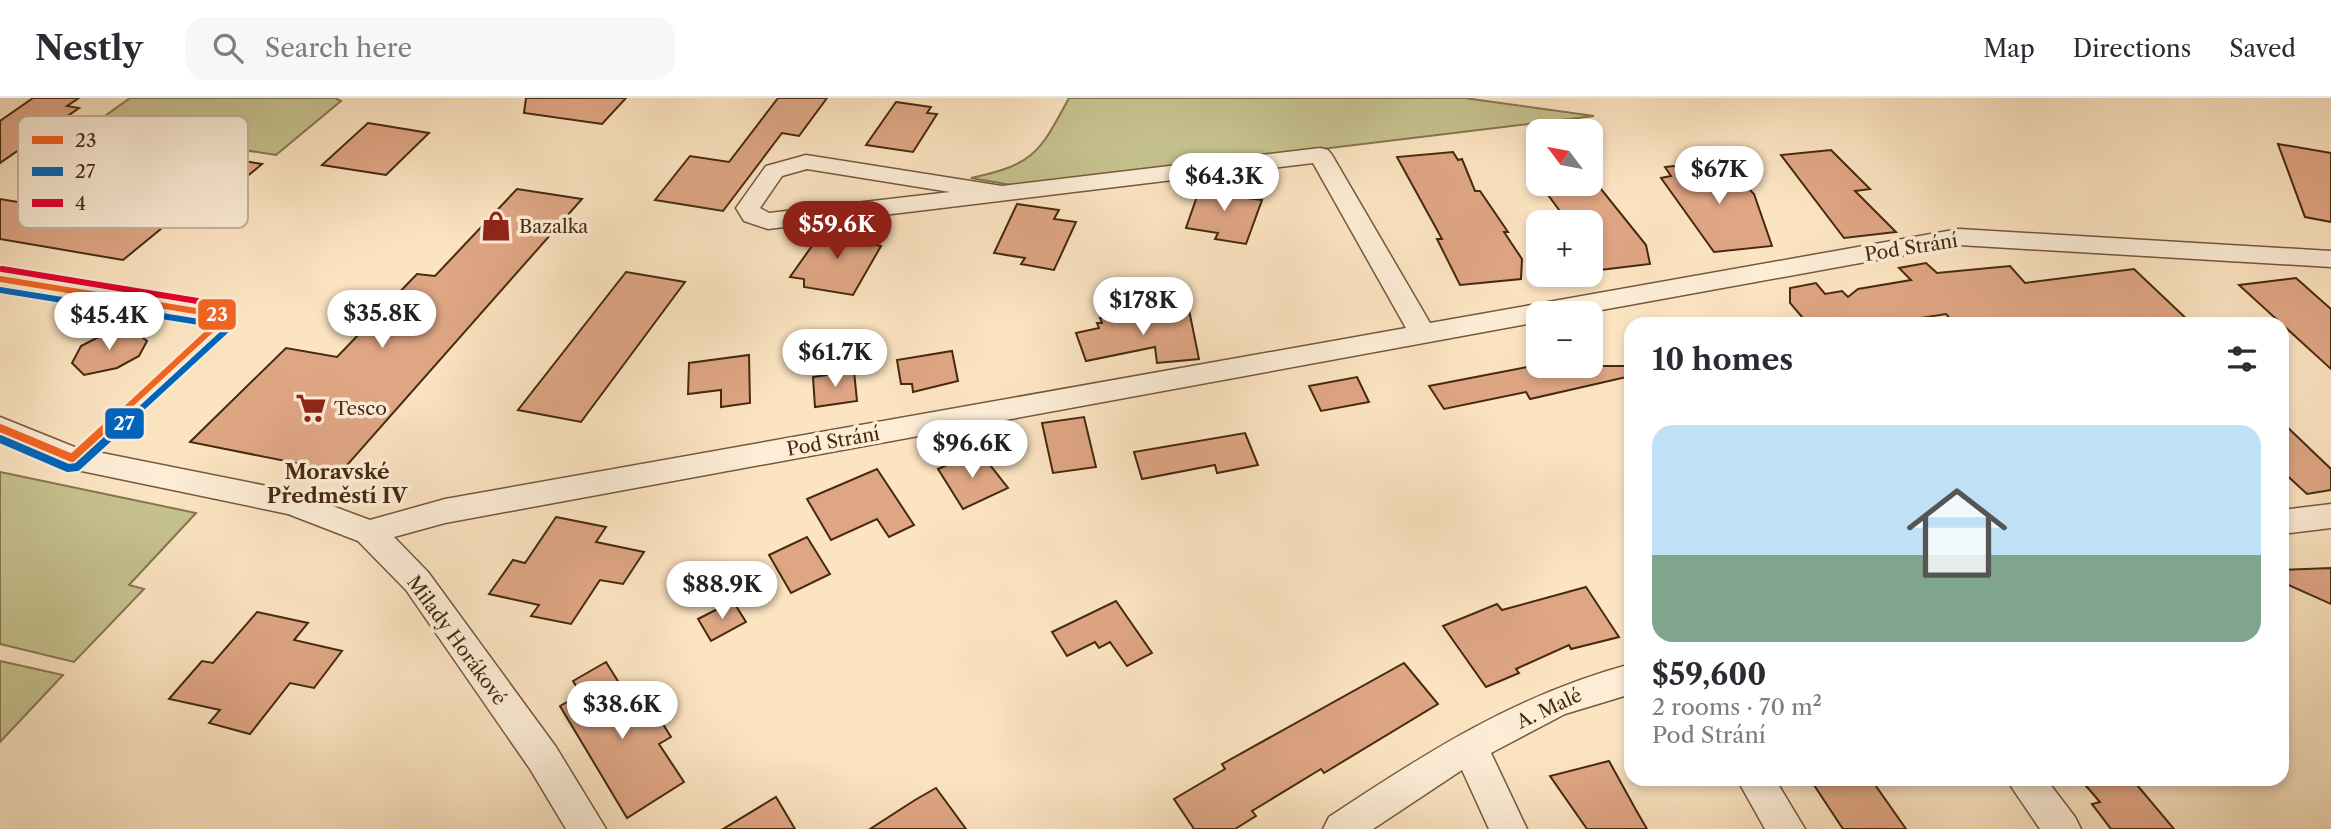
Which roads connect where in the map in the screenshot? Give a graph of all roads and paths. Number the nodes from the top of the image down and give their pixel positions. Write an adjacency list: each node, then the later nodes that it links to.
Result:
1 (1003, 192): 1 (street); 5 (street)
2 (2331, 259): 3 (street, Pod Strání)
3 (1603, 301)
4 (1526, 315): 5 (street, Pod Strání)
5 (1423, 334): 9 (street, Pod Strání)
6 (0, 428): 9 (street, Milady Horákové)
7 (2331, 516): 8 (street)
8 (2289, 521)
9 (369, 532): 14 (street, Milady Horákové)
10 (1624, 681): 11 (street, A. Malé)
11 (1469, 745): 15 (street, A. Malé); 16 (street)
12 (1759, 786): 17 (street)
13 (2029, 786): 18 (street)
14 (587, 829)
15 (1342, 829)
16 (1507, 829)
17 (1786, 829)
18 (2062, 829)

